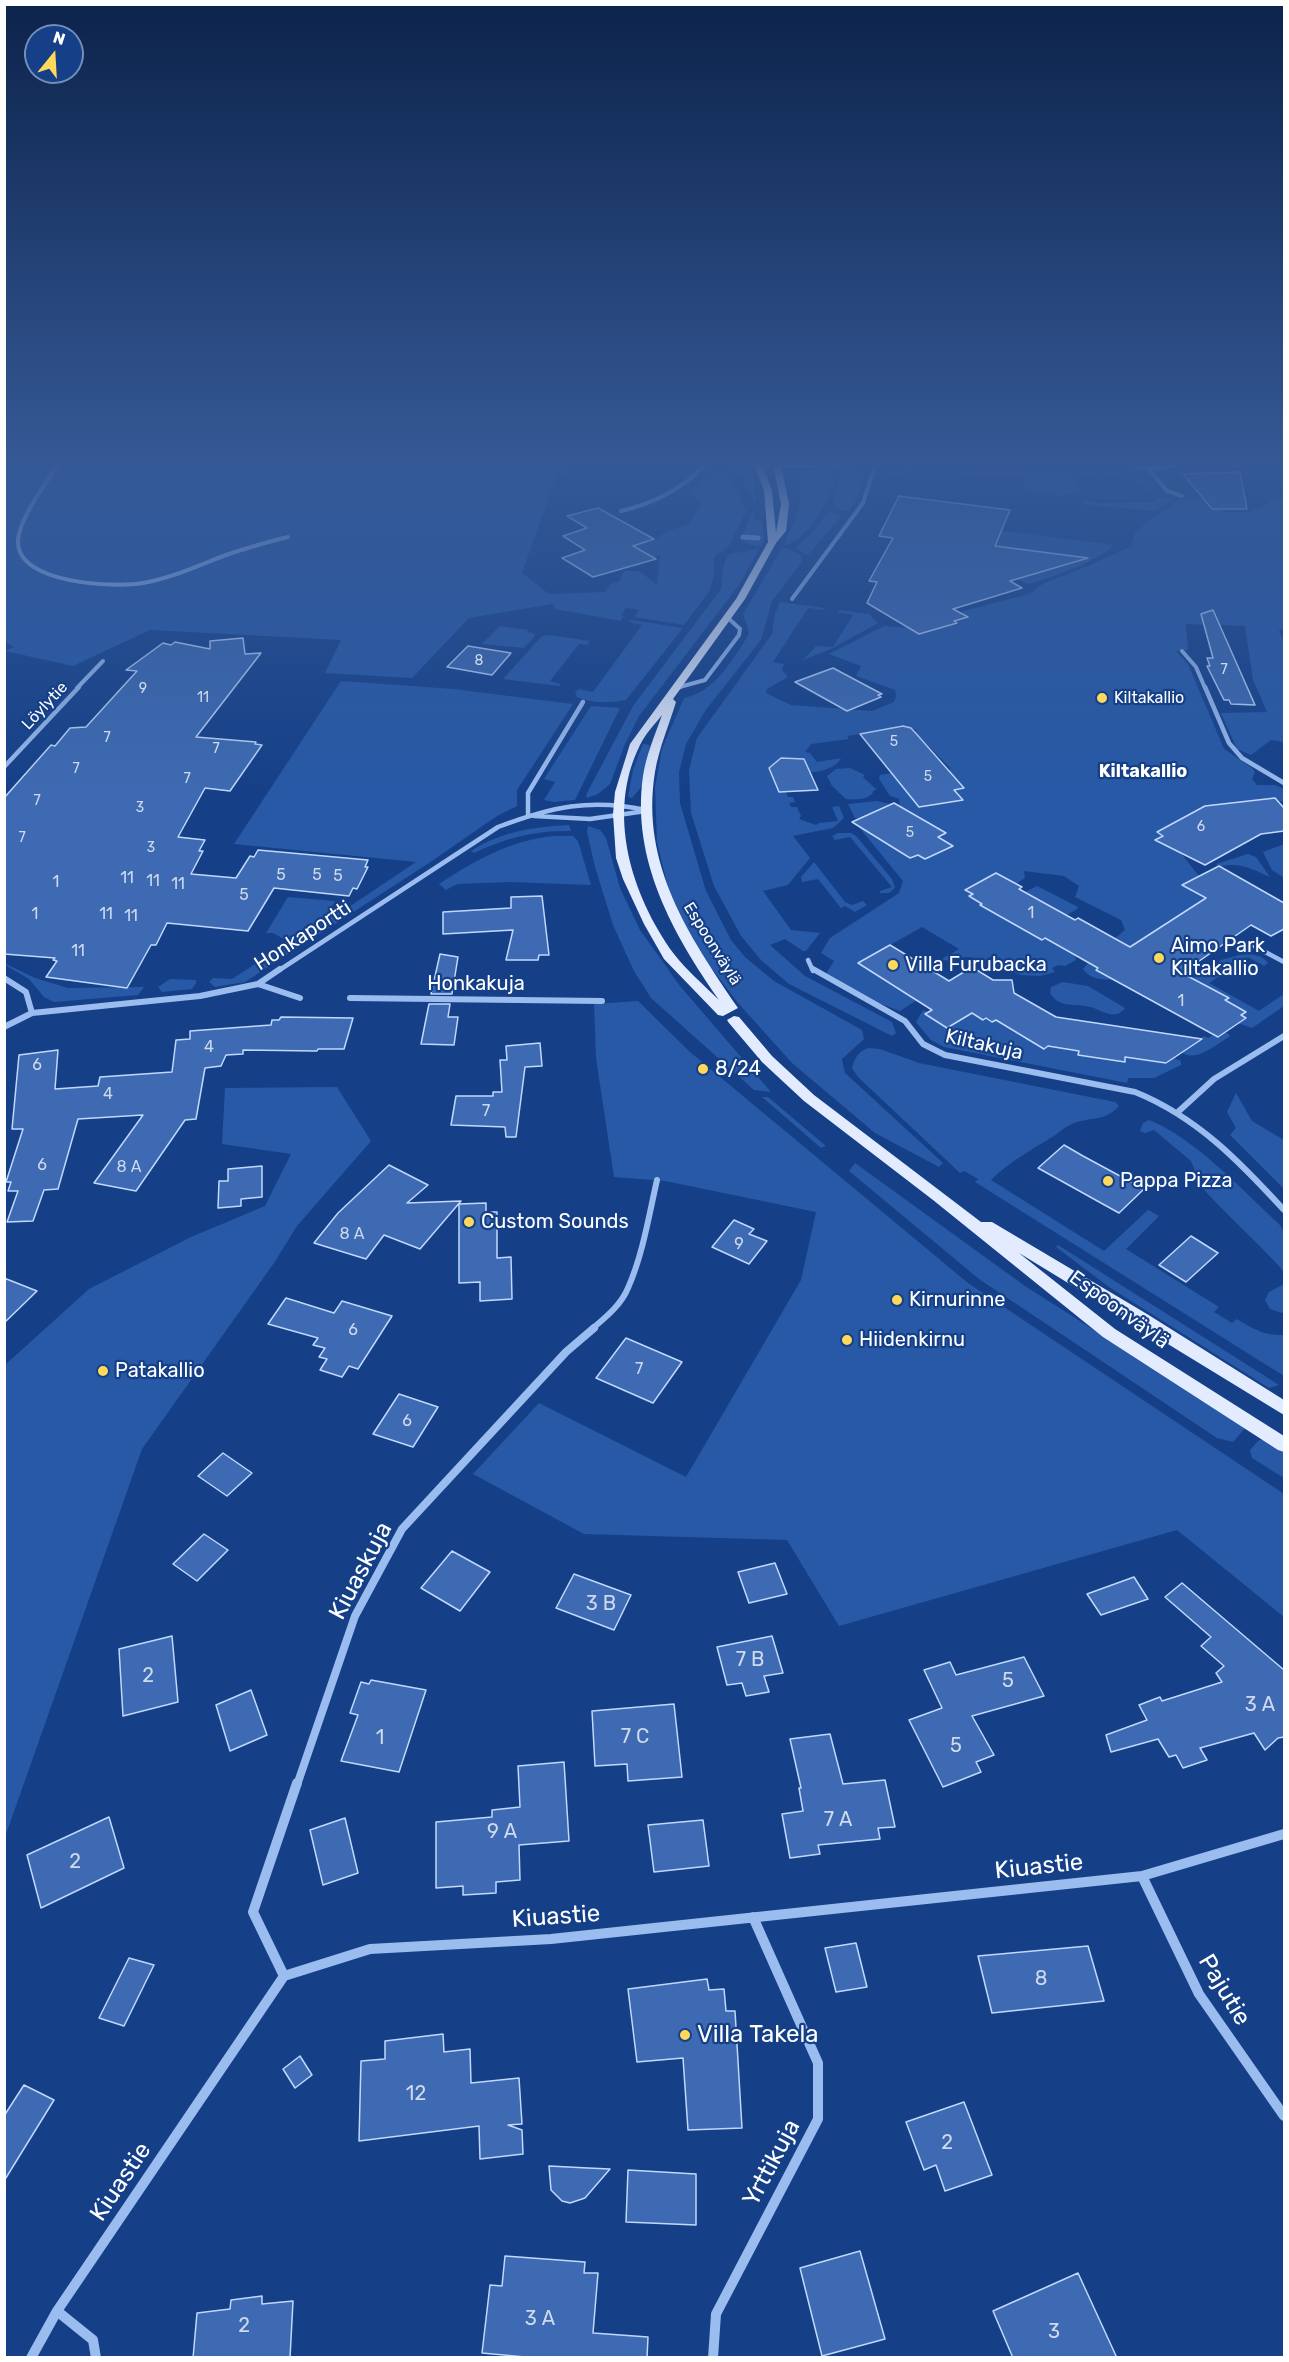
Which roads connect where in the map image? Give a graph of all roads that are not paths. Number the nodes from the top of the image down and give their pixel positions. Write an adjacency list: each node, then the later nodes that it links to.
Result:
1 (56, 575): 2 (street)
2 (170, 575)
3 (754, 575): 6 (main road, Espoonväylä)
4 (810, 575): 5 (street)
5 (792, 599)
6 (727, 617): 9 (main road, Espoonväylä); 9 (street)
7 (1182, 651): 12 (street)
8 (103, 661): 11 (street, Löylytie)
9 (675, 688): 13 (main road, Espoonväylä); 14 (main road, Espoonväylä)
10 (583, 702): 15 (street)
11 (4, 767)
12 (1284, 783)
13 (618, 803): 14 (street, Honkaportti); 15 (street, Honkaportti); 16 (main road, Espoonväylä)
14 (646, 810): 16 (street, Honkaportti); 26 (main road, Espoonväylä)
15 (528, 816): 16 (street, Honkaportti); 21 (street, Honkaportti)
16 (617, 818): 26 (main road, Espoonväylä)
17 (1254, 946): 19 (street)
18 (808, 960): 29 (street, Kiltakuja)
19 (1284, 962)
20 (4, 978): 25 (street)
21 (258, 984): 22 (street); 25 (street, Honkaportti)
22 (300, 998)
23 (350, 998): 24 (street, Honkakuja)
24 (602, 1001)
25 (32, 1013): 27 (street)
26 (729, 1013): 31 (main road, Espoonväylä)
27 (4, 1027)
28 (1284, 1036): 29 (street)
29 (1179, 1111): 32 (street)
30 (657, 1180): 38 (street, Kiuaskuja)
31 (938, 1196): 33 (main road, Espoonväylä); 34 (main road, Espoonväylä)
32 (1284, 1210)
33 (1284, 1408)
34 (1284, 1445)
35 (1284, 1834): 36 (street, Kiuastie)
36 (1142, 1876): 37 (street, Kiuastie); 39 (street, Pajutie)
37 (753, 1917): 38 (street, Kiuastie); 43 (street, Yrttikuja)
38 (284, 1976): 40 (street, Kiuastie)
39 (1284, 2116)
40 (57, 2312): 41 (street, Kiuastie); 42 (street)
41 (31, 2358)
42 (96, 2358)
43 (713, 2358)

